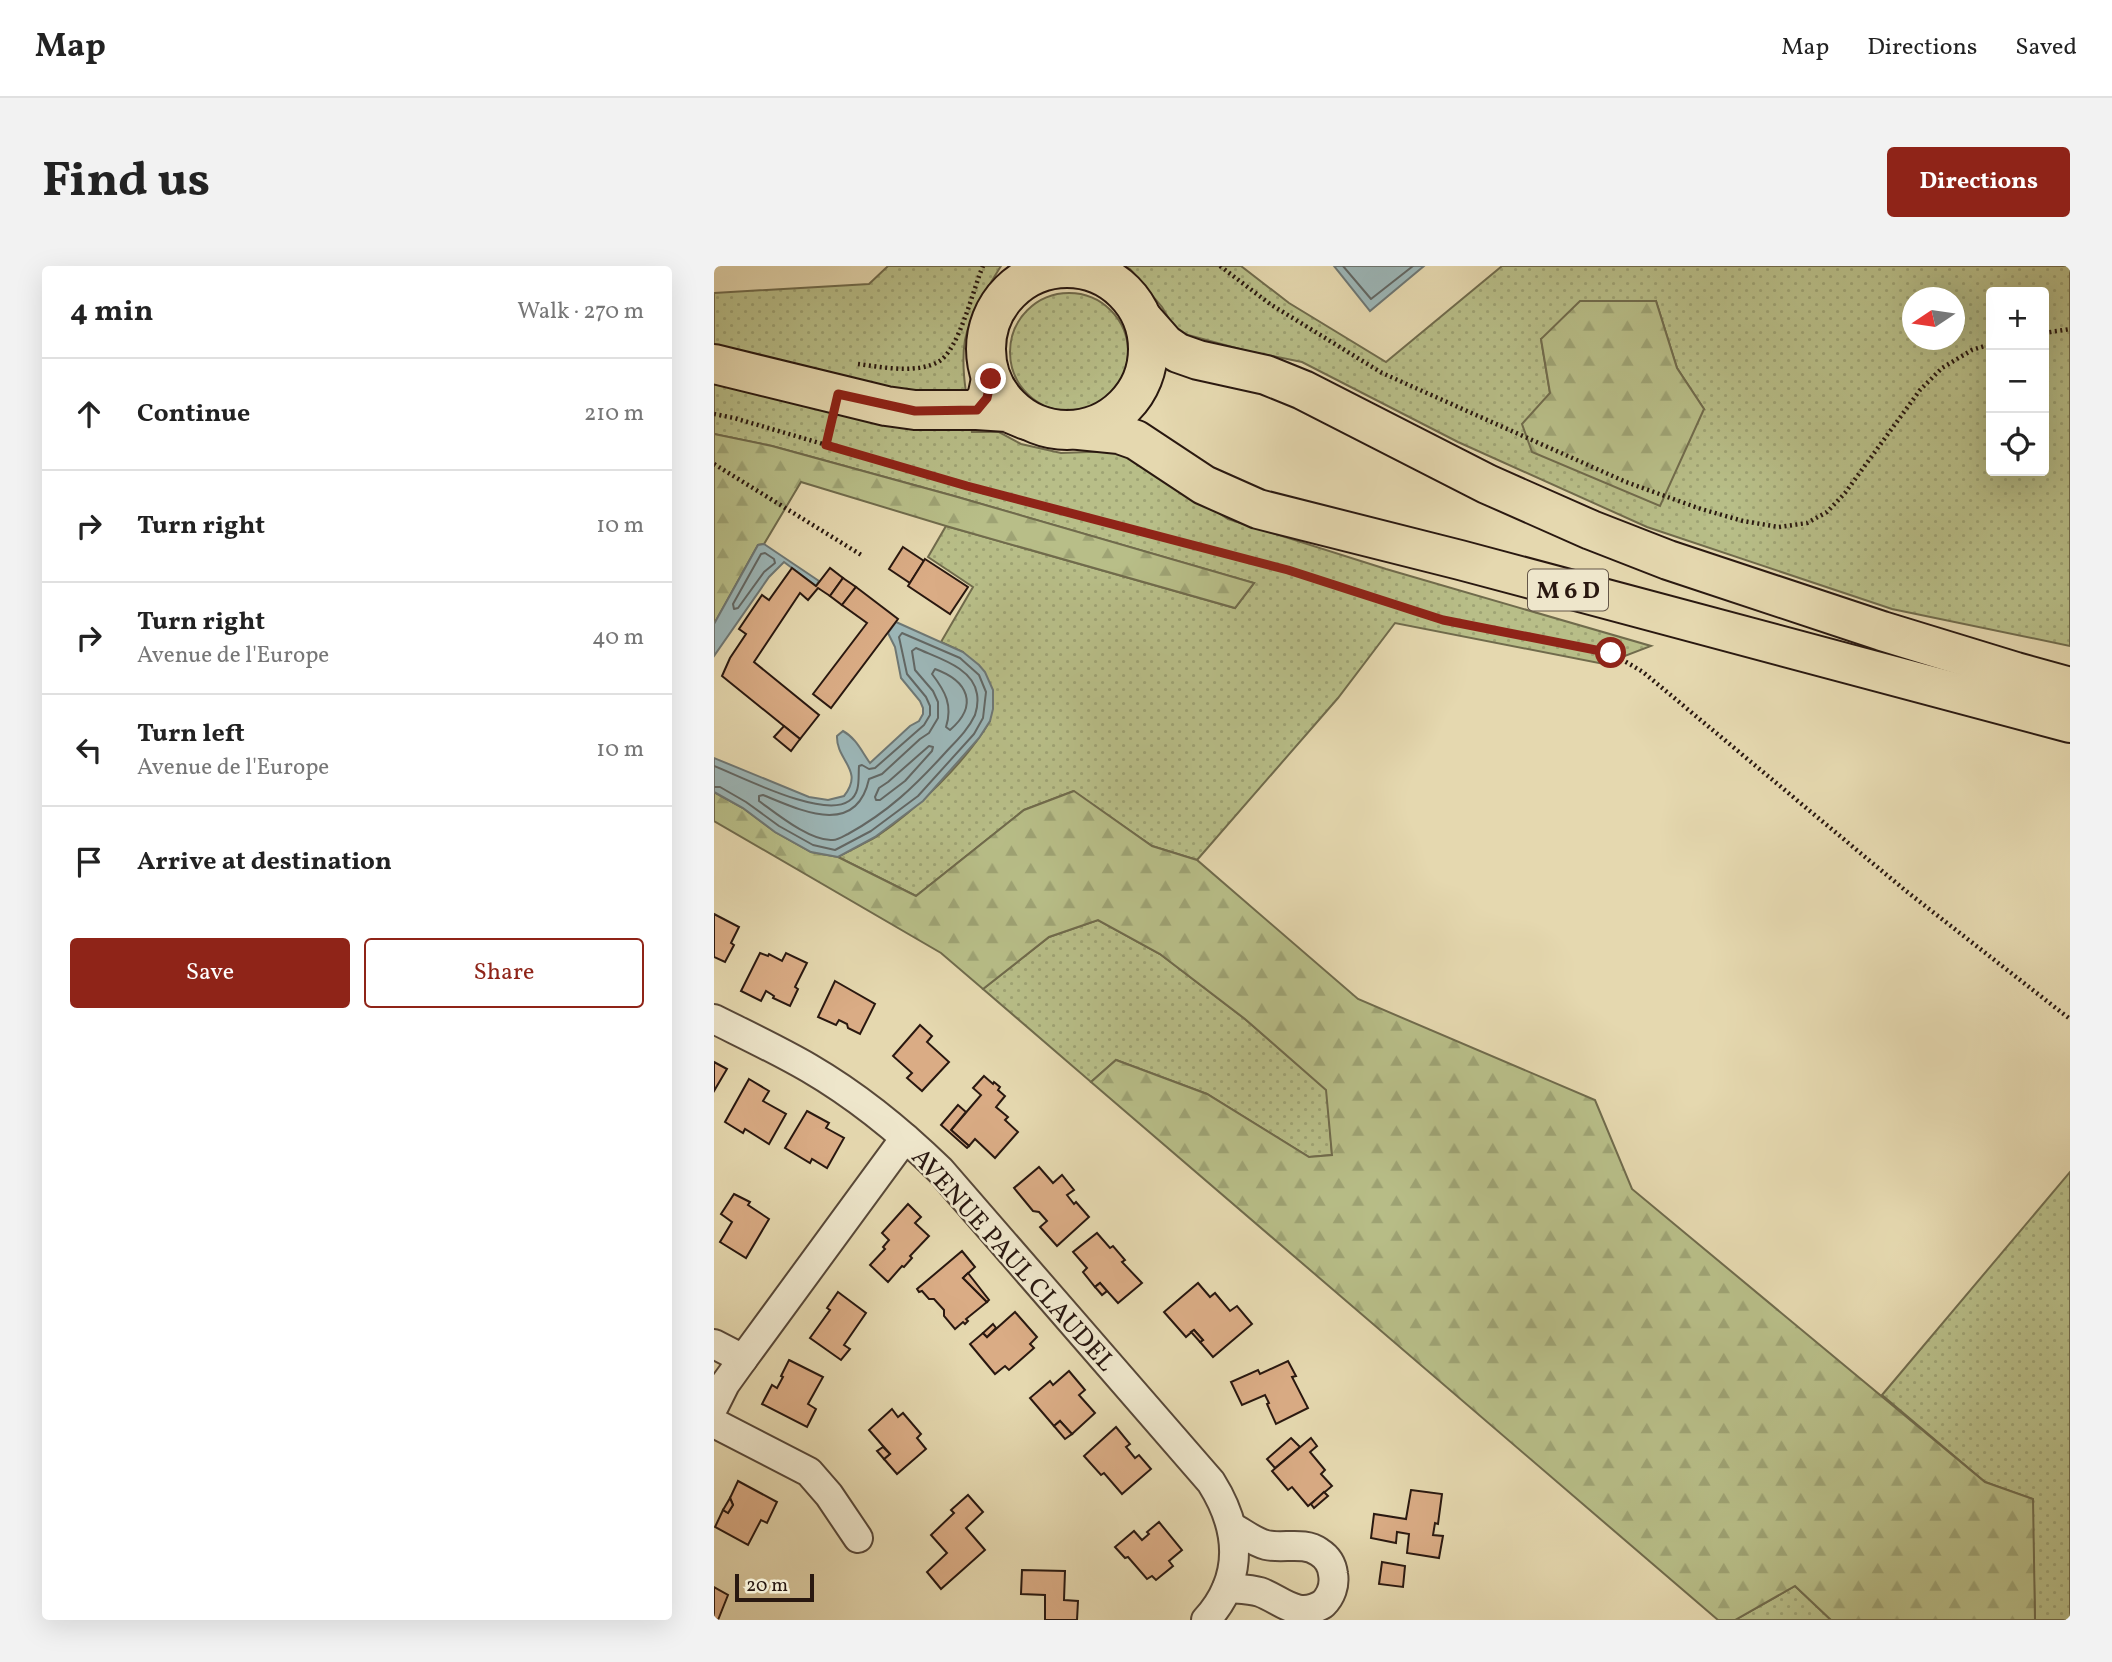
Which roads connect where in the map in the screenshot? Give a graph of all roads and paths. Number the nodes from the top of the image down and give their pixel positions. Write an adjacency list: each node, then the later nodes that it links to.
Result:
1 (983, 266): 9 (path)
2 (1220, 266): 7 (path)
3 (1072, 267): 4 (main road); 10 (main road)
4 (1143, 319): 12 (main road); 16 (main road, M 6 D)
5 (2070, 329): 6 (path)
6 (2049, 332)
7 (1986, 346)
8 (714, 365): 9 (main road)
9 (838, 394): 10 (main road); 13 (path)
10 (984, 394): 12 (main road)
11 (714, 414): 13 (path)
12 (1079, 430): 17 (main road, M 6 D)
13 (826, 445): 18 (path)
14 (714, 464): 15 (path)
15 (863, 556)
16 (2070, 687)
17 (2070, 723)
18 (2070, 1018)
19 (714, 1019): 20 (street, AVENUE PAUL CLAUDEL)
20 (905, 1138): 22 (street); 25 (street, AVENUE PAUL CLAUDEL)
21 (714, 1344): 22 (street)
22 (743, 1359): 23 (street)
23 (714, 1406)
24 (714, 1423): 26 (street)
25 (1232, 1527): 27 (street, AVENUE PAUL CLAUDEL); 27 (street)
26 (858, 1538)
27 (1227, 1588): 28 (street, AVENUE PAUL CLAUDEL)
28 (1206, 1620)

